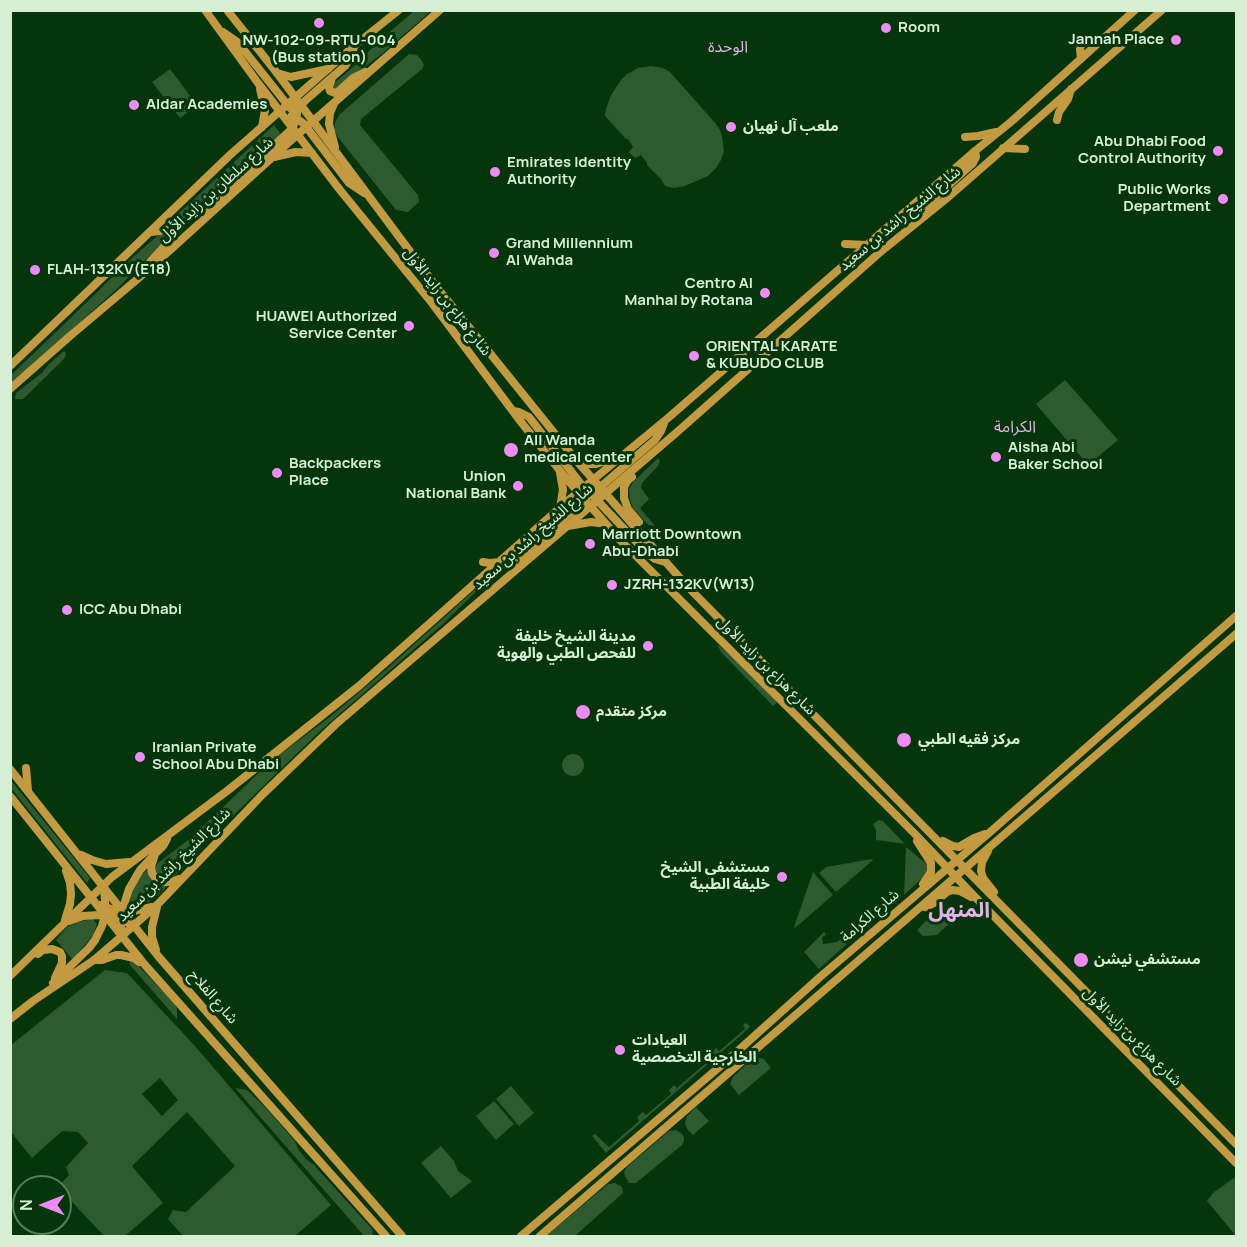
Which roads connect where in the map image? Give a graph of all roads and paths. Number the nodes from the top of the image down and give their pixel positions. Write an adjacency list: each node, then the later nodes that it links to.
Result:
1 (205, 10): 8 (main road, شارع هزاع بن زايد الأول)
2 (227, 10): 12 (main road, شارع هزاع بن زايد الأول)
3 (399, 10): 13 (main road, شارع سلطان بن زايد الأول)
4 (440, 10): 11 (main road, شارع سلطان بن زايد الأول)
5 (1135, 10): 10 (main road, شارع الشيخ راشد بن سعيد)
6 (1162, 10): 7 (main road, شارع الشيخ راشد بن سعيد)
7 (1152, 15): 15 (main road, شارع الشيخ راشد بن سعيد)
8 (220, 31): 14 (main road, شارع هزاع بن زايد الأول); 18 (main road)
9 (1082, 42): 10 (main road)
10 (1081, 59): 24 (main road, شارع الشيخ راشد بن سعيد)
11 (374, 69): 13 (main road); 17 (main road, شارع سلطان بن زايد الأول)
12 (277, 73): 13 (main road); 16 (main road, شارع هزاع بن زايد الأول)
13 (330, 73): 16 (main road, شارع سلطان بن زايد الأول)
14 (258, 83): 18 (main road, شارع هزاع بن زايد الأول); 22 (main road)
15 (1071, 89): 20 (main road); 26 (main road, شارع الشيخ راشد بن سعيد)
16 (298, 102): 18 (main road, شارع سلطان بن زايد الأول); 19 (main road); 21 (main road, شارع هزاع بن زايد الأول)
17 (334, 103): 21 (main road, شارع سلطان بن زايد الأول); 30 (main road)
18 (284, 108): 19 (main road); 22 (main road, شارع سلطان بن زايد الأول); 23 (main road, شارع هزاع بن زايد الأول)
19 (297, 116): 21 (main road); 23 (main road)
20 (1058, 120)
21 (309, 124): 23 (main road, شارع سلطان بن زايد الأول); 30 (main road, شارع هزاع بن زايد الأول); 32 (main road)
22 (262, 127): 35 (main road, شارع سلطان بن زايد الأول)
23 (295, 131): 29 (main road, شارع هزاع بن زايد الأول); 31 (main road, شارع سلطان بن زايد الأول); 33 (main road)
24 (1000, 131): 25 (main road); 28 (main road, شارع الشيخ راشد بن سعيد)
25 (965, 137)
26 (1003, 148): 27 (main road); 34 (main road, شارع الشيخ راشد بن سعيد)
27 (1025, 148)
28 (975, 151): 34 (main road); 37 (main road, شارع الشيخ راشد بن سعيد)
29 (312, 153): 31 (main road); 41 (main road, شارع هزاع بن زايد الأول)
30 (339, 156): 32 (main road, شارع هزاع بن زايد الأول)
31 (274, 157): 33 (main road, شارع سلطان بن زايد الأول)
32 (367, 194): 45 (main road, شارع هزاع بن زايد الأول)
33 (206, 217): 38 (main road, شارع سلطان بن زايد الأول)
34 (917, 223): 43 (main road, شارع الشيخ راشد بن سعيد)
35 (150, 232): 38 (main road); 39 (main road, شارع سلطان بن زايد الأول)
36 (845, 244): 37 (main road)
37 (867, 245): 42 (main road, شارع الشيخ راشد بن سعيد)
38 (140, 277): 40 (main road, شارع سلطان بن زايد الأول)
39 (10, 366)
40 (10, 389)
41 (513, 411): 46 (main road, شارع هزاع بن زايد الأول); 48 (main road)
42 (664, 421): 44 (main road, شارع الشيخ راشد بن سعيد); 48 (main road)
43 (676, 433): 48 (main road, شارع الشيخ راشد بن سعيد); 54 (main road)
44 (622, 456): 45 (main road); 47 (main road, شارع الشيخ راشد بن سعيد)
45 (576, 460): 47 (main road, شارع هزاع بن زايد الأول)
46 (558, 467): 48 (main road, شارع هزاع بن زايد الأول); 49 (main road)
47 (593, 480): 48 (main road, شارع الشيخ راشد بن سعيد)
48 (592, 494): 49 (main road, شارع الشيخ راشد بن سعيد); 50 (main road, شارع هزاع بن زايد الأول); 51 (main road, شارع الشيخ راشد بن سعيد); 54 (main road, شارع هزاع بن زايد الأول); 55 (main road)
49 (560, 508): 53 (main road, شارع الشيخ راشد بن سعيد)
50 (606, 524): 51 (main road); 63 (main road, شارع هزاع بن زايد الأول)
51 (568, 526): 55 (main road, شارع الشيخ راشد بن سعيد)
52 (483, 562): 53 (main road)
53 (500, 562): 64 (main road, شارع الشيخ راشد بن سعيد)
54 (666, 562): 65 (main road, شارع هزاع بن زايد الأول)
55 (518, 568): 75 (main road, شارع الشيخ راشد بن سعيد)
56 (1236, 616): 62 (main road, شارع الكرامة)
57 (1236, 634): 66 (main road, شارع الكرامة)
58 (26, 768): 60 (main road)
59 (10, 770): 60 (main road, شارع الفلاح)
60 (28, 790): 67 (main road, شارع الفلاح)
61 (10, 796): 71 (main road, شارع الفلاح)
62 (989, 833): 65 (main road); 69 (main road, شارع الكرامة)
63 (915, 834): 72 (main road, شارع هزاع بن زايد الأول); 77 (main road)
64 (169, 836): 68 (main road); 70 (main road, شارع الشيخ راشد بن سعيد)
65 (937, 840): 69 (main road, شارع هزاع بن زايد الأول)
66 (988, 848): 73 (main road, شارع الكرامة); 80 (main road)
67 (78, 853): 70 (main road); 76 (main road, شارع الفلاح)
68 (155, 854): 75 (main road); 84 (main road)
69 (957, 860): 72 (main road, شارع الكرامة); 73 (main road, شارع هزاع بن زايد الأول)
70 (132, 861): 76 (main road, شارع الشيخ راشد بن سعيد)
71 (62, 863): 78 (main road, شارع الفلاح); 85 (main road)
72 (947, 868): 74 (main road, شارع هزاع بن زايد الأول); 77 (main road, شارع الكرامة)
73 (965, 868): 74 (main road, شارع الكرامة); 80 (main road, شارع هزاع بن زايد الأول)
74 (955, 877): 79 (main road, شارع هزاع بن زايد الأول); 82 (main road, شارع الكرامة)
75 (183, 878): 81 (main road, شارع الشيخ راشد بن سعيد)
76 (103, 885): 78 (main road, شارع الشيخ راشد بن سعيد); 83 (main road); 84 (main road, شارع الفلاح)
77 (921, 890): 100 (main road, شارع الكرامة)
78 (90, 897): 83 (main road, شارع الفلاح); 85 (main road, شارع الشيخ راشد بن سعيد)
79 (976, 898): 82 (main road); 97 (main road, شارع هزاع بن زايد الأول)
80 (996, 901): 96 (main road, شارع هزاع بن زايد الأول)
81 (158, 904): 84 (main road); 86 (main road, شارع الشيخ راشد بن سعيد); 88 (main road)
82 (919, 909): 101 (main road, شارع الكرامة)
83 (105, 911): 84 (main road); 85 (main road); 87 (main road, شارع الفلاح); 93 (main road)
84 (121, 916): 86 (main road, شارع الفلاح); 87 (main road)
85 (63, 924): 89 (main road, شارع الشيخ راشد بن سعيد)
86 (134, 926): 87 (main road, شارع الشيخ راشد بن سعيد); 88 (main road, شارع الفلاح)
87 (122, 937): 90 (main road, شارع الشيخ راشد بن سعيد); 91 (main road, شارع الفلاح)
88 (159, 956): 99 (main road, شارع الفلاح)
89 (29, 959): 92 (main road, شارع الشيخ راشد بن سعيد); 93 (main road)
90 (94, 960): 91 (main road); 94 (main road, شارع الشيخ راشد بن سعيد)
91 (145, 965): 98 (main road, شارع الفلاح)
92 (10, 976)
93 (52, 984): 94 (main road)
94 (33, 1001): 95 (main road, شارع الشيخ راشد بن سعيد)
95 (10, 1019)
96 (1236, 1144)
97 (1236, 1163)
98 (386, 1236)
99 (402, 1236)
100 (521, 1236)
101 (540, 1236)

